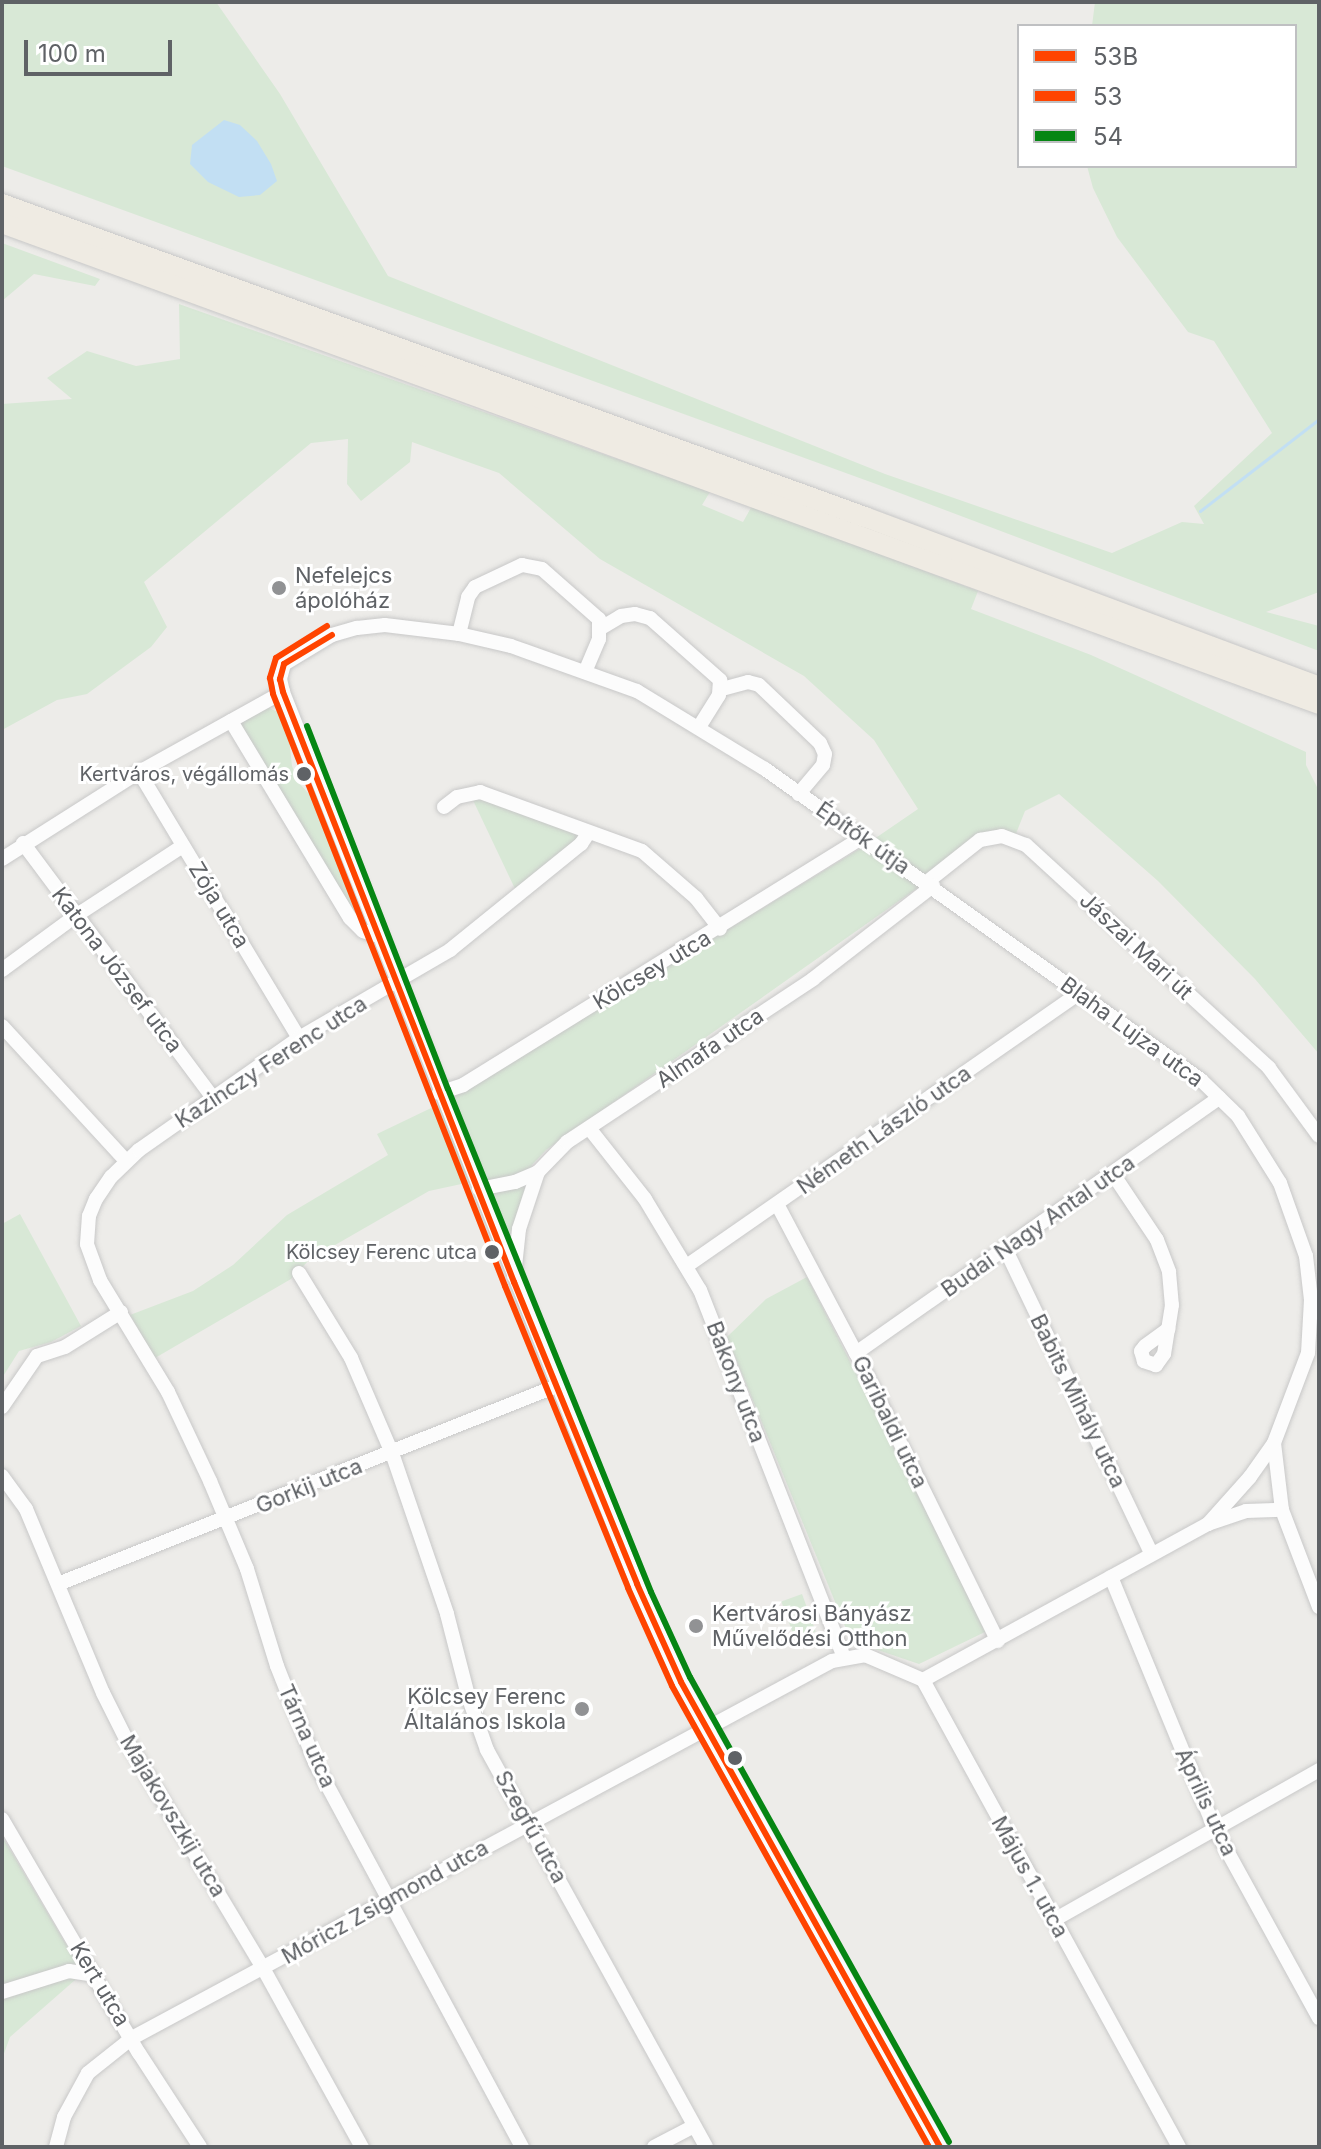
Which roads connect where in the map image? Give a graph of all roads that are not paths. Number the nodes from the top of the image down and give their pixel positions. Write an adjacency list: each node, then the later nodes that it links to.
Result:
1 (2, 204): 7 (highway)
2 (2, 223): 9 (highway)
3 (601, 628): 4 (street); 5 (street); 8 (street)
4 (459, 634): 5 (street, Építők útja); 6 (street, Építők útja)
5 (585, 672): 11 (street, Építők útja)
6 (281, 685): 10 (street); 23 (street)
7 (1319, 687)
8 (722, 689): 11 (street); 13 (street, Építők útja)
9 (1319, 704)
10 (231, 721): 12 (street); 23 (street)
11 (699, 727): 13 (street, Építők útja)
12 (139, 772): 17 (street); 18 (street, Zója utca)
13 (799, 794): 16 (street, Építők útja)
14 (444, 807): 15 (street)
15 (589, 832): 22 (street); 25 (street, Kazinczy Ferenc utca)
16 (861, 838): 20 (street, Építők útja); 22 (street, Kölcsey utca)
17 (23, 843): 19 (street); 21 (street, Katona József utca)
18 (183, 846): 21 (street); 28 (street, Zója utca)
19 (2, 859)
20 (930, 884): 26 (street, Blaha Lujza utca); 32 (street, Almafa utca); 33 (street, Jászai Mari út)
21 (77, 915): 24 (street); 30 (street, Katona József utca)
22 (720, 929): 29 (street, Kölcsey utca)
23 (378, 936): 25 (street)
24 (2, 970)
25 (397, 981): 28 (street, Kazinczy Ferenc utca); 29 (street)
26 (1079, 993): 31 (street, Blaha Lujza utca); 38 (street, Németh László utca)
27 (2, 1026): 34 (street)
28 (299, 1038): 30 (street, Kazinczy Ferenc utca)
29 (439, 1093): 37 (street)
30 (212, 1097): 34 (street, Kazinczy Ferenc utca)
31 (1219, 1098): 36 (street, Budai Nagy Antal utca); 45 (street, Blaha Lujza utca)
32 (589, 1128): 35 (street, Almafa utca); 40 (street, Bakony utca)
33 (1319, 1136)
34 (126, 1161): 43 (street, Kazinczy Ferenc utca)
35 (538, 1172): 37 (street, Almafa utca); 42 (street)
36 (1113, 1174): 39 (street, Budai Nagy Antal utca); 44 (street)
37 (479, 1189): 42 (street)
38 (777, 1204): 40 (street, Németh László utca); 46 (street, Garibaldi utca)
39 (1005, 1248): 46 (street, Budai Nagy Antal utca); 55 (street, Babits Mihály utca)
40 (688, 1265): 60 (street, Bakony utca)
41 (299, 1273): 50 (street, Szegfű utca)
42 (514, 1282): 47 (street)
43 (121, 1312): 48 (street); 53 (street, Tárna utca)
44 (1168, 1329)
45 (1313, 1349): 49 (street, Blaha Lujza utca)
46 (856, 1353): 59 (street, Garibaldi utca)
47 (559, 1385): 50 (street, Gorkij utca); 62 (street)
48 (2, 1407)
49 (1274, 1443): 52 (street); 54 (street, Blaha Lujza utca)
50 (392, 1453): 53 (street, Gorkij utca); 65 (street, Szegfű utca)
51 (4, 1481): 57 (street, Majakovszkij utca)
52 (1282, 1510): 54 (street, Blaha Lujza utca); 58 (street)
53 (226, 1519): 57 (street, Gorkij utca); 67 (street, Tárna utca)
54 (1208, 1524): 55 (street, Blaha Lujza utca)
55 (1151, 1553): 56 (street, Blaha Lujza utca)
56 (1111, 1577): 59 (street, Blaha Lujza utca); 66 (street, Április utca)
57 (58, 1584): 69 (street, Majakovszkij utca)
58 (1319, 1607)
59 (998, 1641): 61 (street, Blaha Lujza utca)
60 (844, 1657): 61 (street); 62 (street, Móricz Zsigmond utca)
61 (923, 1680): 68 (street, Május 1. utca)
62 (708, 1727): 65 (street, Móricz Zsigmond utca); 81 (street)
63 (1319, 1770): 66 (street)
64 (2, 1819): 70 (street, Kert utca)
65 (528, 1824): 67 (street, Móricz Zsigmond utca); 74 (street, Szegfű utca)
66 (1214, 1827): 68 (street); 72 (street, Április utca)
67 (391, 1898): 69 (street, Móricz Zsigmond utca); 78 (street, Tárna utca)
68 (1054, 1920): 82 (street, Május 1. utca)
69 (263, 1968): 73 (street, Móricz Zsigmond utca); 77 (street, Majakovszkij utca)
70 (94, 1975): 71 (street); 73 (street, Kert utca)
71 (2, 1992)
72 (1319, 2018)
73 (132, 2038): 75 (street, Móricz Zsigmond utca); 76 (street, Kert utca)
74 (694, 2126): 79 (street); 80 (street, Szegfű utca)
75 (56, 2147)
76 (200, 2147)
77 (362, 2147)
78 (522, 2147)
79 (654, 2147)
80 (706, 2147)
81 (940, 2147)
82 (1179, 2147)

